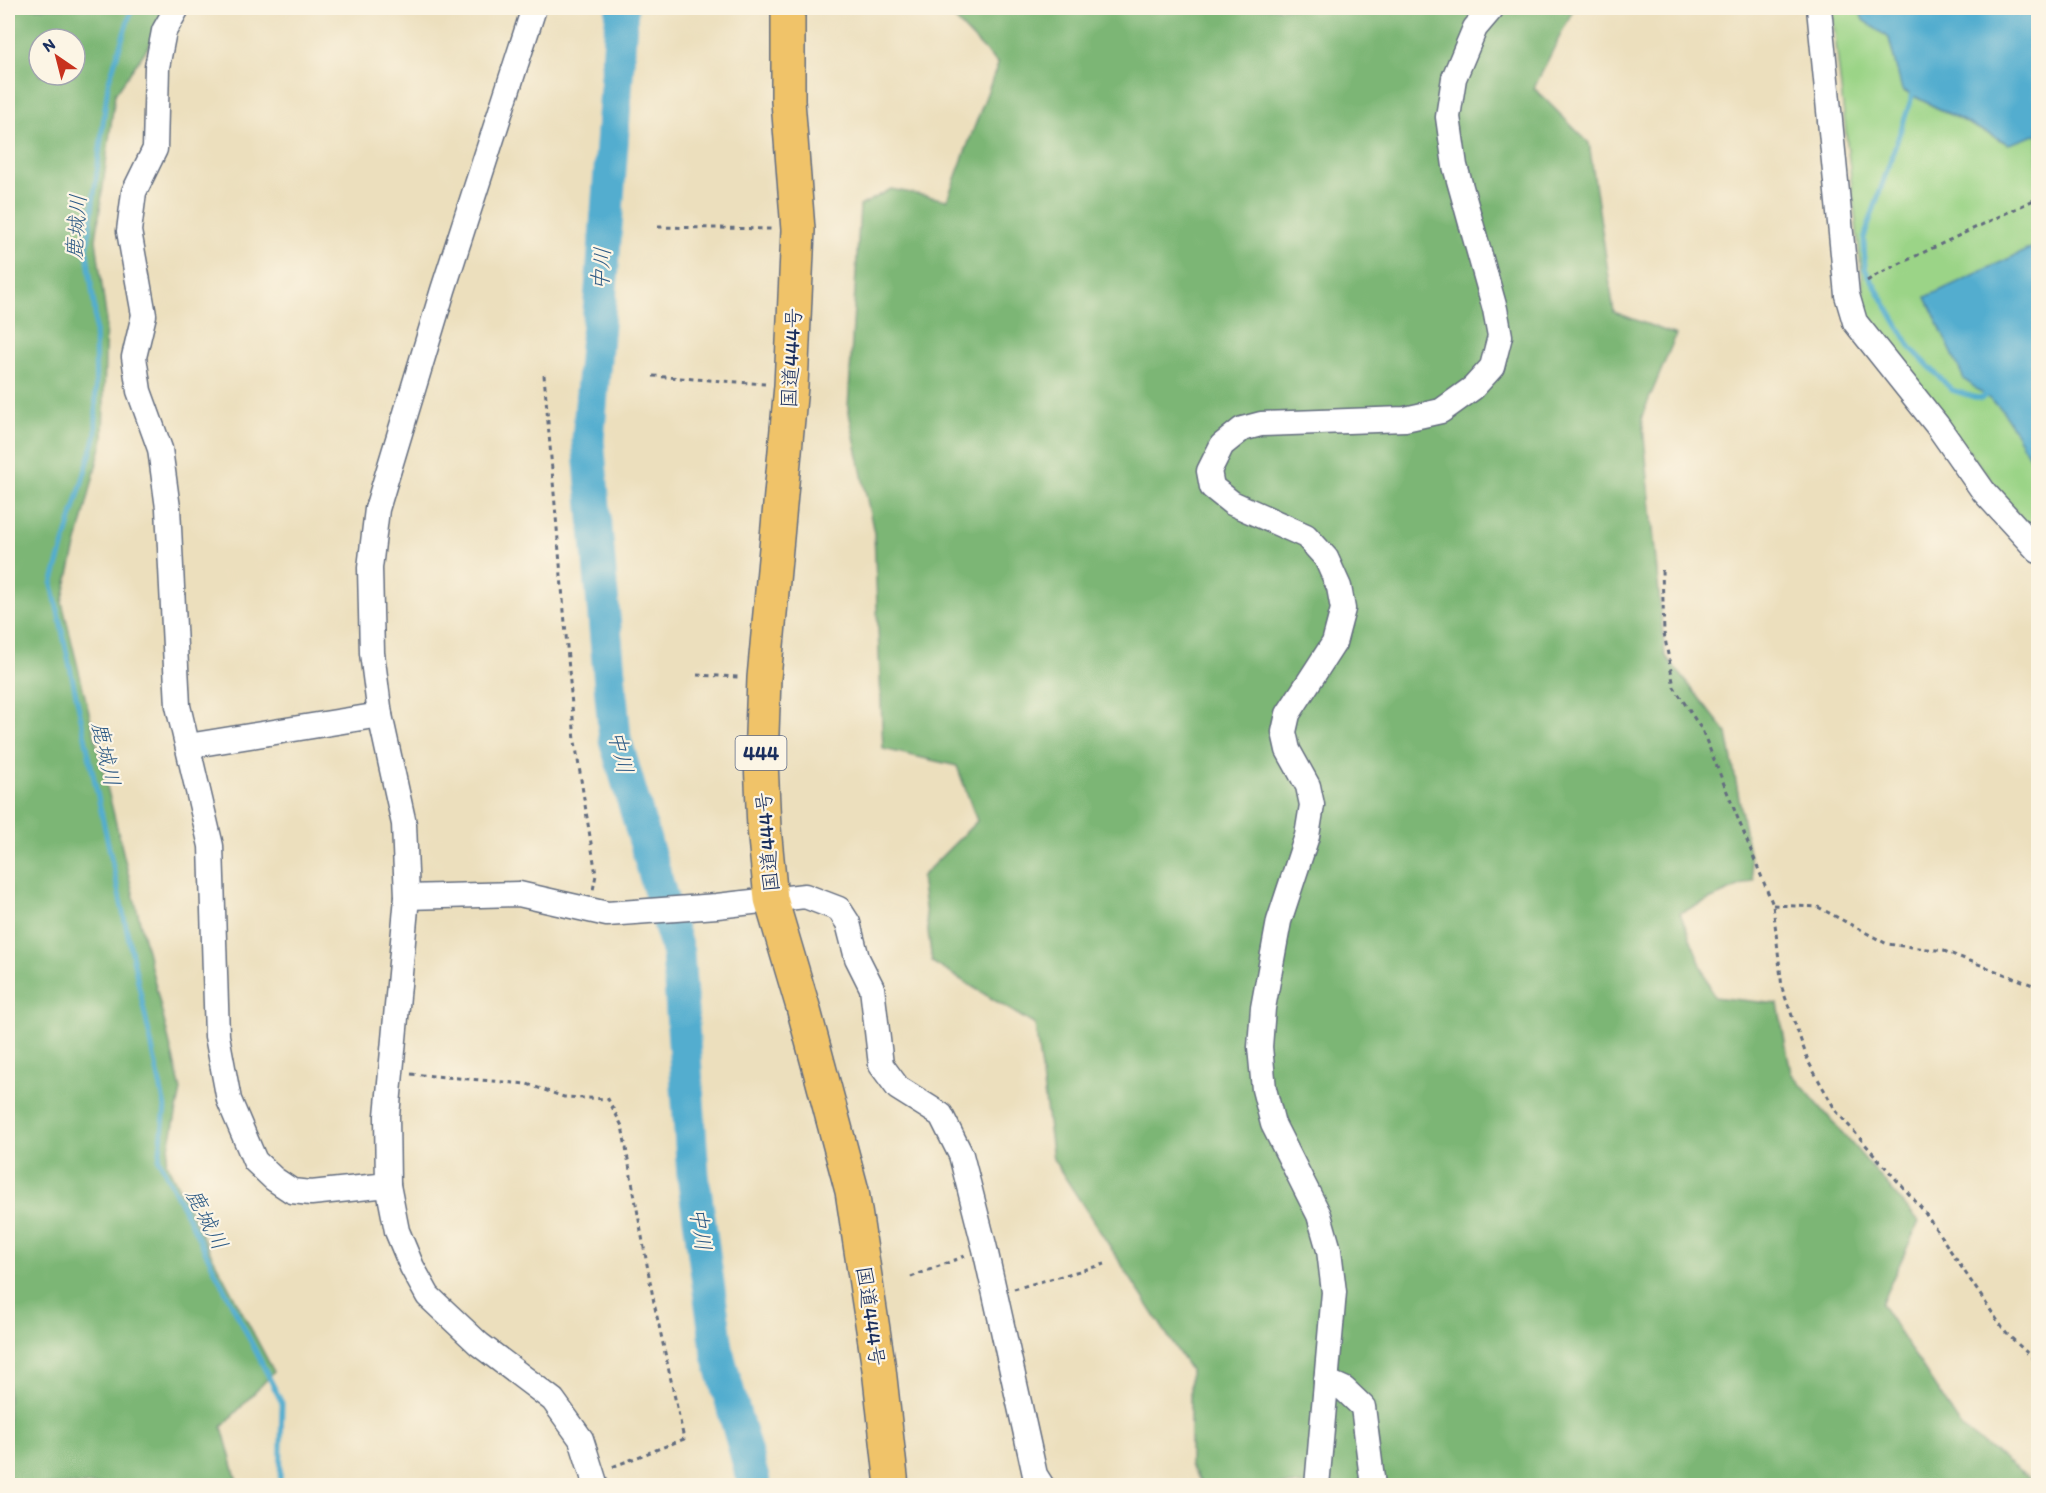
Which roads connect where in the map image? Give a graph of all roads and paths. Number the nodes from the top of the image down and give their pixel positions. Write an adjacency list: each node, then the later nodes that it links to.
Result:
1 (177, 8): 18 (street)
2 (534, 8): 17 (street)
3 (788, 8): 8 (highway, 国道444号 / 444)
4 (1492, 8): 31 (street)
5 (1819, 8): 13 (street)
6 (2038, 198): 9 (path)
7 (658, 226): 8 (path)
8 (798, 230): 12 (highway, 国道444号 / 444)
9 (1864, 283)
10 (544, 375): 22 (path)
11 (653, 376): 12 (path)
12 (791, 386): 16 (highway, 国道444号 / 444)
13 (2038, 551)
14 (1662, 570): 21 (path)
15 (697, 675): 16 (path)
16 (764, 678): 20 (highway, 国道444号 / 444)
17 (380, 715): 18 (street); 19 (street)
18 (188, 746): 25 (street)
19 (407, 897): 22 (street); 24 (street)
20 (771, 899): 22 (street); 26 (street); 33 (highway, 国道444号 / 444)
21 (1773, 905): 23 (path); 30 (path)
22 (598, 912)
23 (2038, 987)
24 (390, 1073): 25 (street); 32 (path)
25 (388, 1185): 32 (street)
26 (985, 1249): 28 (path); 29 (street)
27 (1105, 1264): 29 (path)
28 (911, 1277)
29 (995, 1294): 34 (street)
30 (2038, 1363)
31 (1326, 1381): 35 (street); 36 (street)
32 (595, 1480)
33 (892, 1485)
34 (1042, 1485)
35 (1317, 1485)
36 (1373, 1485)

